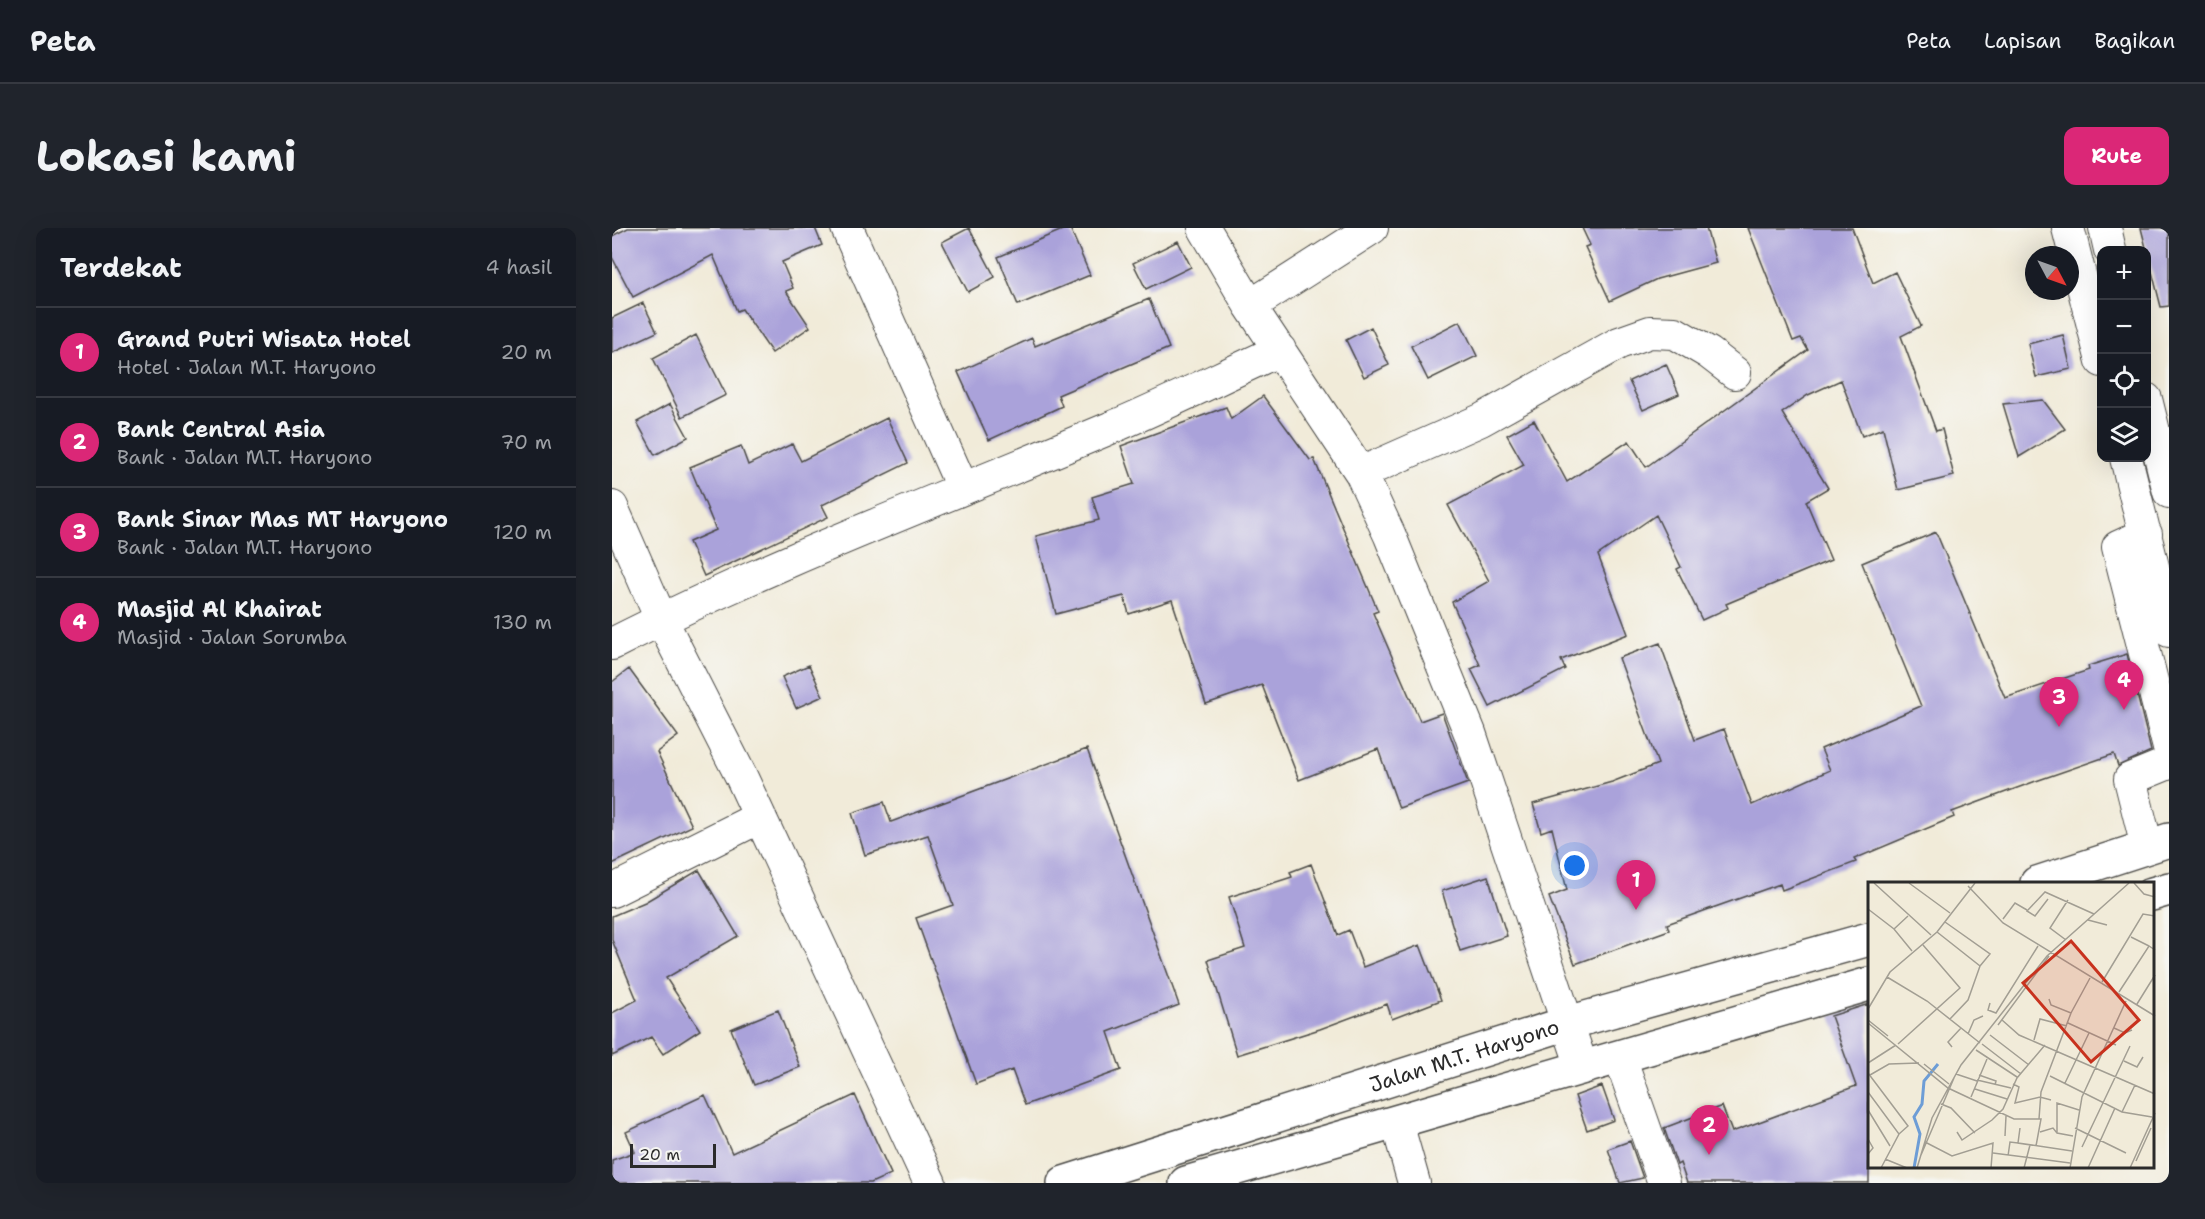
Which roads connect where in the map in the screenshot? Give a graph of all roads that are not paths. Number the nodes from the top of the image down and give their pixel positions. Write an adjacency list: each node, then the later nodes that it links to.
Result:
1 (847, 228): 14 (street)
2 (1204, 228): 7 (street)
3 (1372, 228): 7 (street)
4 (2067, 228): 9 (street)
5 (2105, 228): 6 (street)
6 (2109, 246)
7 (1250, 306): 8 (street)
8 (1280, 350): 13 (street); 14 (street)
9 (2100, 354)
10 (1735, 373): 13 (street)
11 (2148, 408): 15 (street)
12 (2127, 462): 17 (street)
13 (1361, 474): 31 (street)
14 (962, 487): 18 (street)
15 (2169, 492)
16 (612, 507): 18 (street)
17 (2146, 534): 19 (street); 21 (street)
18 (661, 619): 20 (street); 23 (street)
19 (2169, 631)
20 (612, 644)
21 (2169, 748)
22 (2169, 763): 24 (street)
23 (758, 818): 27 (street); 35 (street)
24 (2158, 843): 25 (highway)
25 (2040, 882)
26 (2169, 889): 28 (highway)
27 (612, 891)
28 (2154, 893)
29 (1868, 939): 31 (highway, Jalan M.T. Haryono)
30 (1868, 984): 32 (highway, Jalan M.T. Haryono)
31 (1568, 1023): 33 (street); 36 (highway, Jalan M.T. Haryono)
32 (1620, 1057): 33 (highway, Jalan M.T. Haryono); 39 (street)
33 (1581, 1067): 34 (highway, Jalan M.T. Haryono)
34 (1397, 1123): 37 (highway, Jalan M.T. Haryono); 38 (street)
35 (930, 1183)
36 (1064, 1183)
37 (1186, 1183)
38 (1414, 1183)
39 (1664, 1183)

